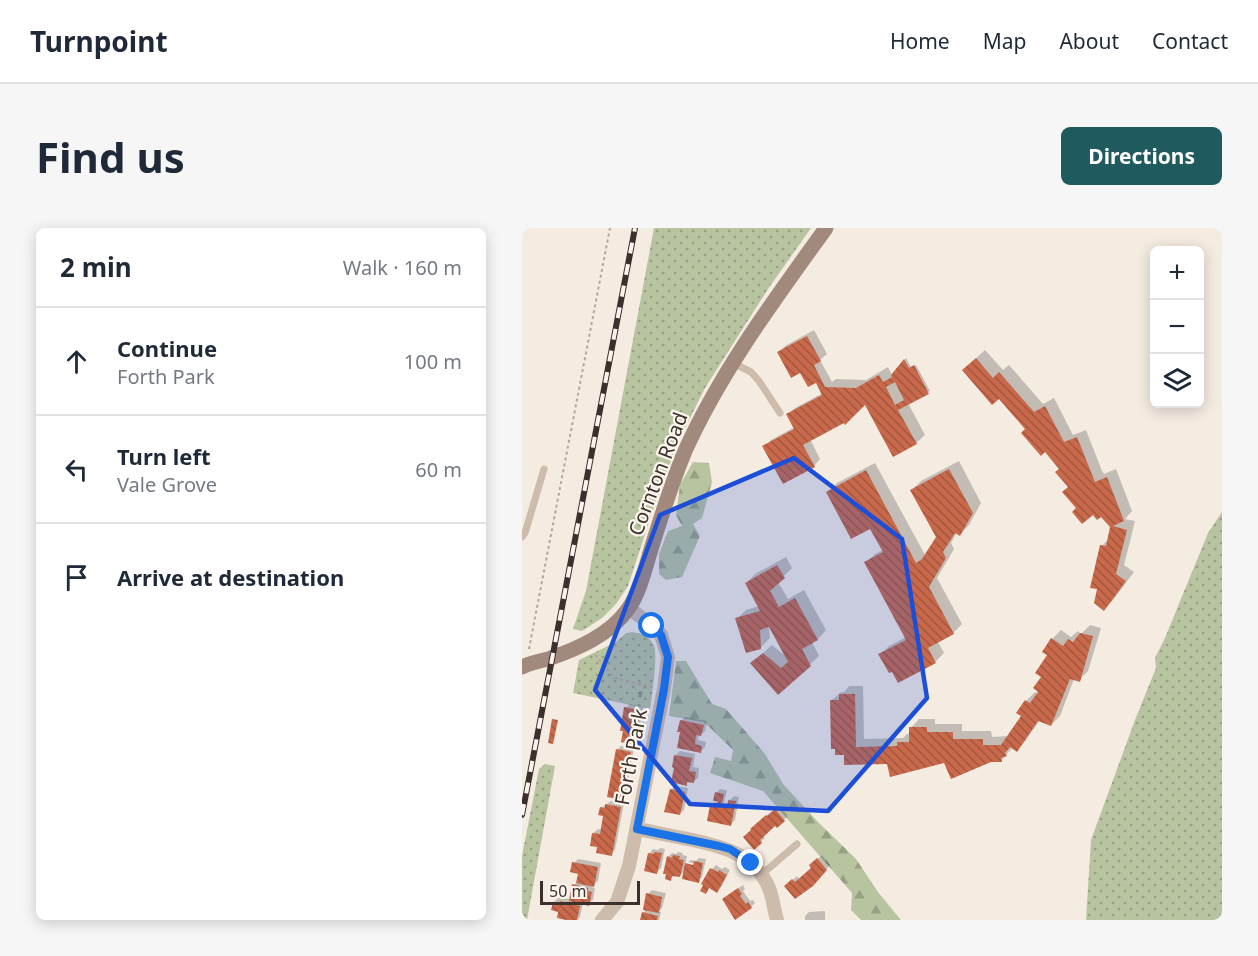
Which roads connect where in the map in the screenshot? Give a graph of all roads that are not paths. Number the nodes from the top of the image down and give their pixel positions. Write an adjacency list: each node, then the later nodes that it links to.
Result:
1 (826, 228): 2 (main road, Cornton Road)
2 (732, 363): 3 (lane); 6 (main road, Cornton Road)
3 (780, 413)
4 (544, 470): 5 (lane)
5 (522, 537)
6 (629, 608): 7 (main road, Cornton Road); 8 (street, Forth Park)
7 (525, 666)
8 (637, 829): 10 (street); 11 (street, Forth Park)
9 (797, 844): 10 (lane)
10 (761, 874): 12 (street)
11 (602, 920)
12 (777, 920)

